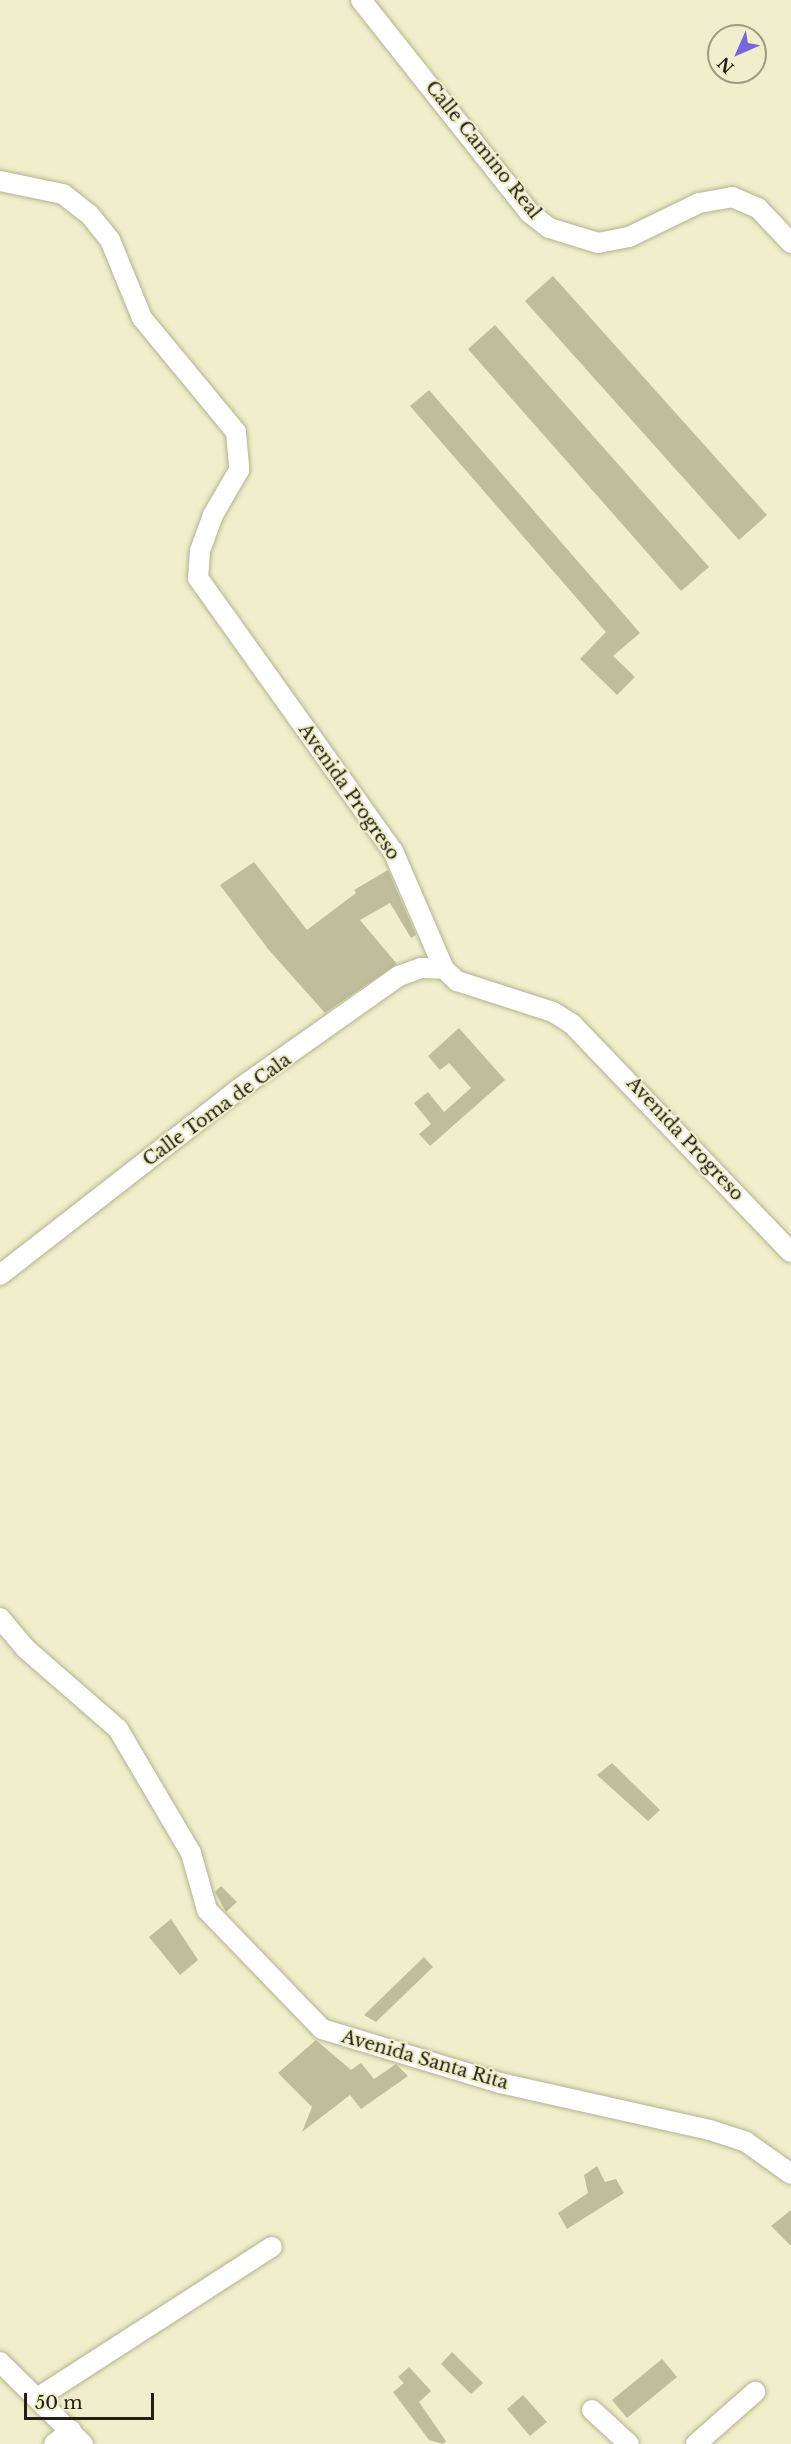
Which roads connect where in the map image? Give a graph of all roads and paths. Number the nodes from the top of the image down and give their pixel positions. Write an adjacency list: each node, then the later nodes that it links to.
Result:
1 (361, 0): 3 (street, Calle Camino Real)
2 (0, 181): 4 (street, Avenida Progreso)
3 (791, 243)
4 (444, 969): 5 (street, Avenida Progreso); 6 (street, Calle Toma de Cala)
5 (791, 1252)
6 (0, 1275)
7 (0, 1618): 8 (street, Avenida Santa Rita)
8 (791, 2174)
9 (272, 2247): 12 (street)
10 (0, 2362): 12 (street)
11 (755, 2392): 17 (street)
12 (39, 2397): 14 (street)
13 (592, 2410): 16 (street)
14 (77, 2437): 15 (street)
15 (54, 2444)
16 (629, 2444)
17 (696, 2444)

